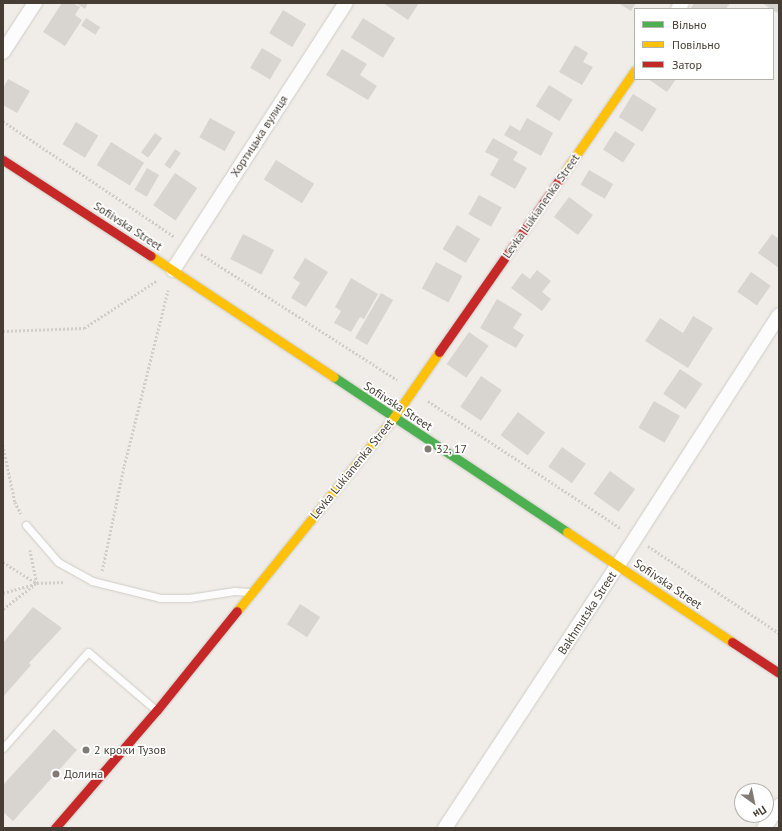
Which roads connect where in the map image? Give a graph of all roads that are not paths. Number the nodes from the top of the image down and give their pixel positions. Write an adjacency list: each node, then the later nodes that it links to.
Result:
1 (35, 3): 3 (street)
2 (346, 3): 6 (street, Хортицька вулиця)
3 (3, 52)
4 (634, 71): 8 (street, Levka Lukianenka Street)
5 (3, 160): 6 (street, Sofiivska Street)
6 (173, 270): 8 (street, Sofiivska Street)
7 (779, 316): 10 (street, Bakhmutska Street)
8 (394, 417): 10 (street, Sofiivska Street); 11 (street, Levka Lukianenka Street)
9 (26, 525): 11 (lane)
10 (618, 566): 12 (street, Sofiivska Street); 17 (street, Bakhmutska Street)
11 (252, 593): 13 (street, Levka Lukianenka Street)
12 (779, 673)
13 (157, 710): 14 (lane); 16 (street, Levka Lukianenka Street)
14 (3, 748)
15 (779, 806): 18 (street)
16 (55, 828)
17 (445, 828)
18 (764, 828)

